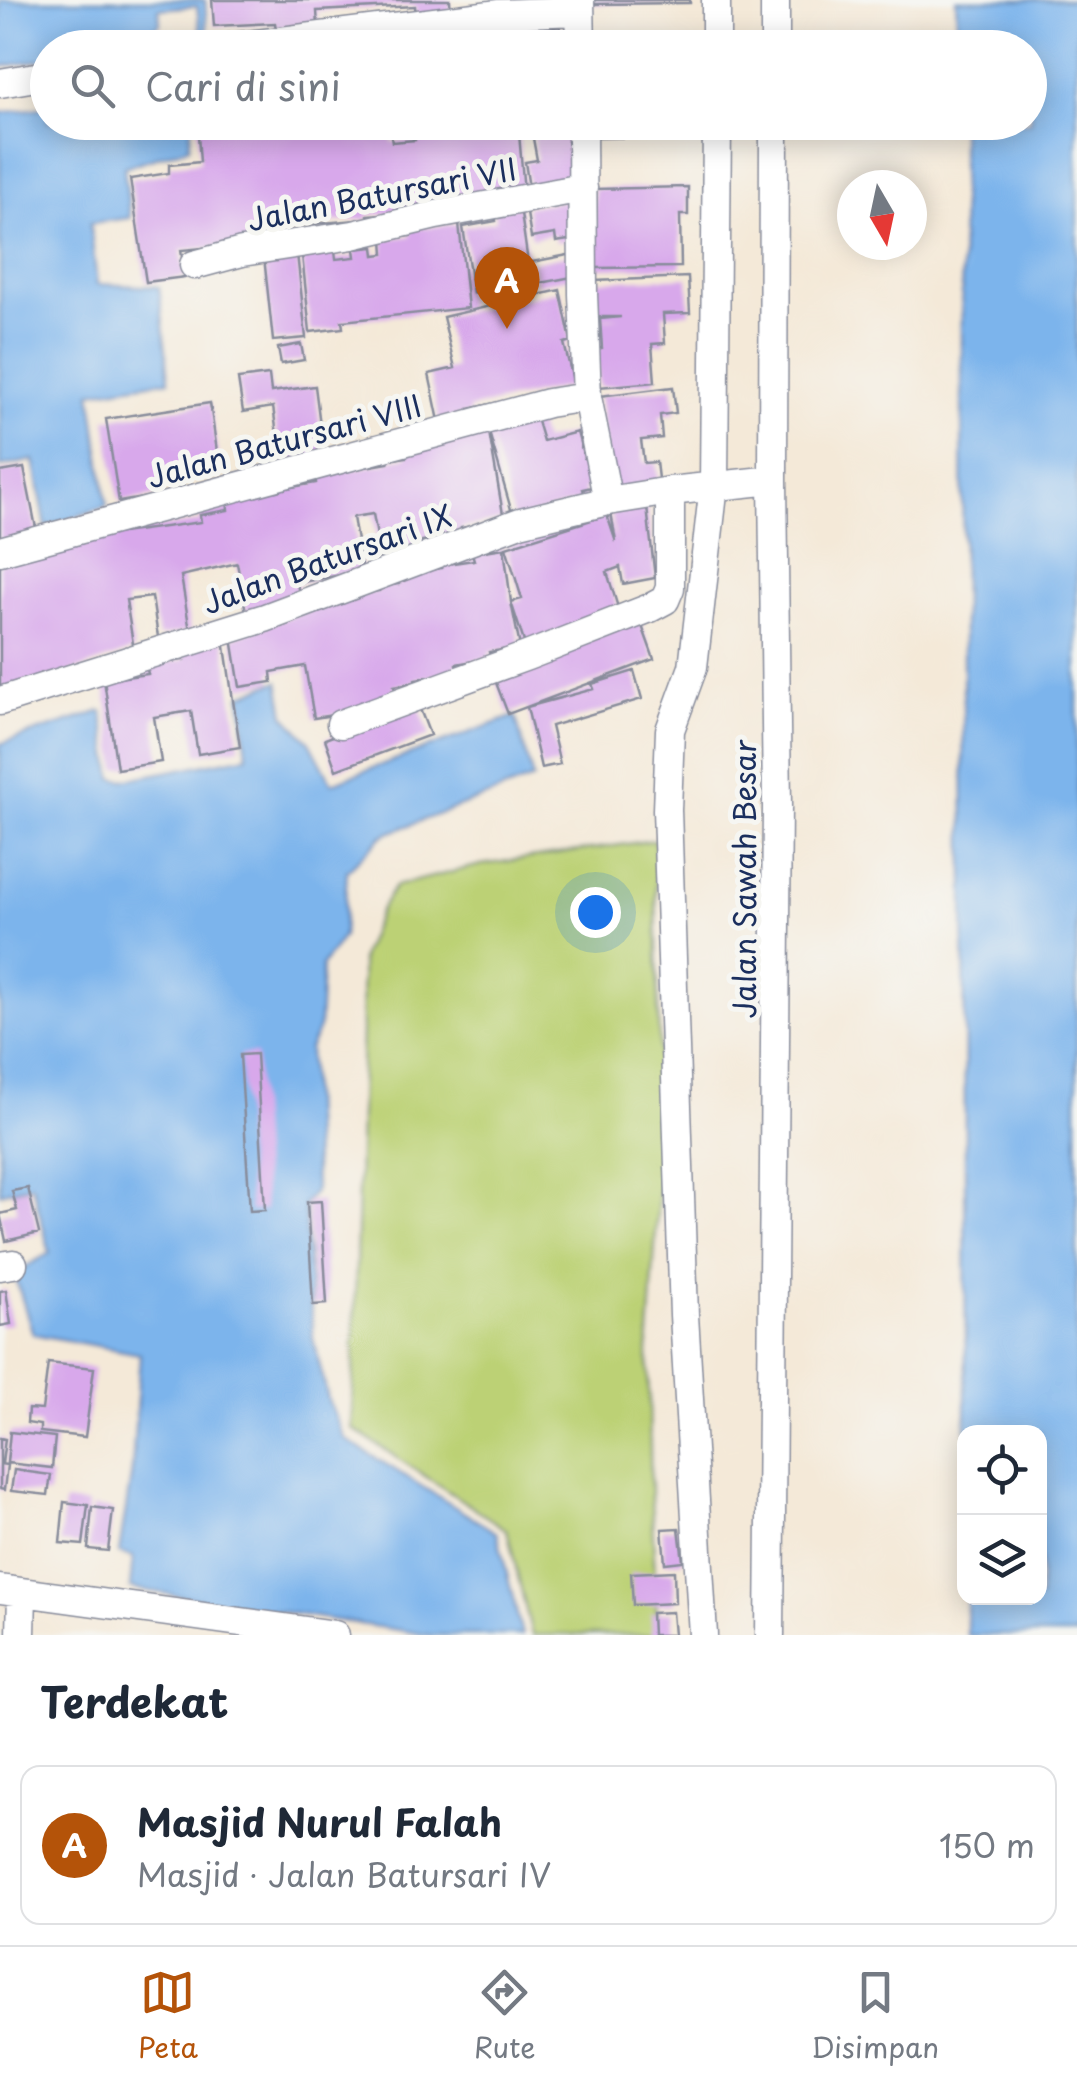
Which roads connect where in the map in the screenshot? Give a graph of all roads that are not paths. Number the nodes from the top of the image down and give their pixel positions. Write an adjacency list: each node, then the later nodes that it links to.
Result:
1 (716, 0): 5 (street)
2 (775, 0): 6 (street)
3 (580, 6): 4 (street)
4 (370, 30)
5 (716, 30)
6 (775, 30)
7 (30, 78): 8 (street)
8 (0, 83)
9 (582, 140): 12 (street)
10 (716, 140): 16 (street)
11 (774, 140): 15 (street, Jalan Sawah Besar)
12 (583, 188): 13 (street, Jalan Batursari VII); 14 (street)
13 (194, 265)
14 (586, 397): 17 (street); 18 (street, Jalan Batursari VIII)
15 (773, 480): 16 (street, Jalan Batursari IX); 25 (street, Jalan Sawah Besar)
16 (692, 488): 17 (street, Jalan Batursari IX); 20 (street); 24 (street)
17 (608, 502): 19 (street, Jalan Batursari IX)
18 (0, 551)
19 (0, 701)
20 (341, 724)
21 (11, 1591): 22 (street); 23 (street)
22 (21, 1635)
23 (335, 1635)
24 (704, 1635)
25 (770, 1635)

